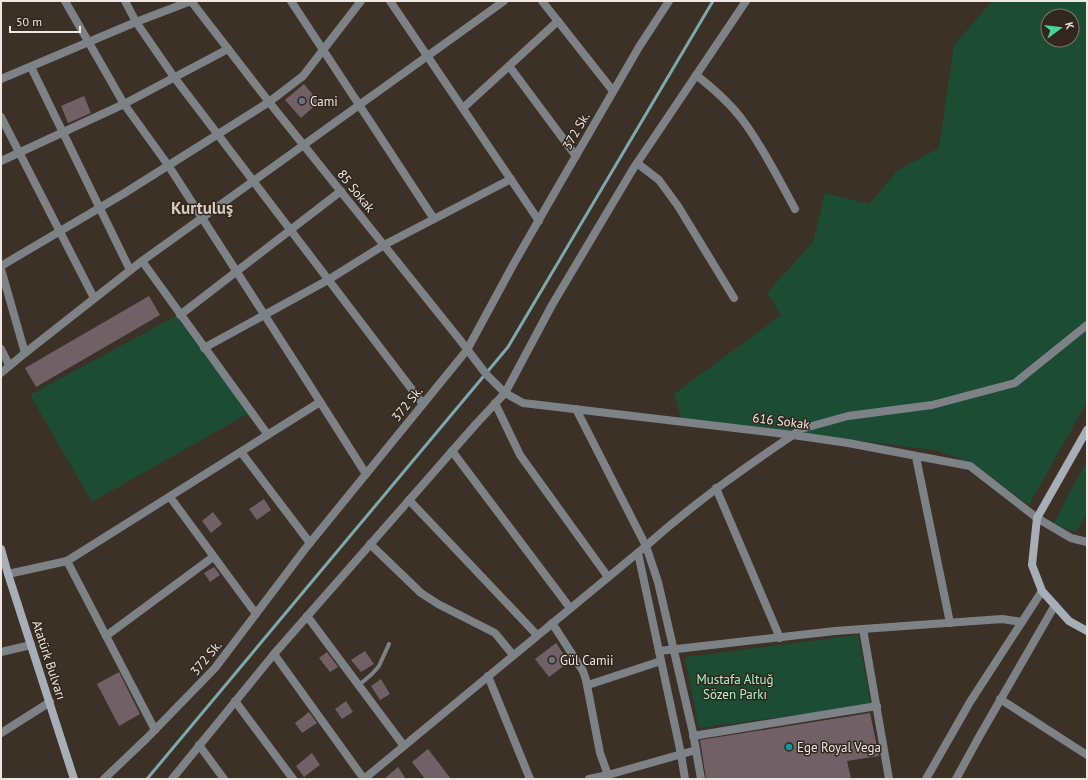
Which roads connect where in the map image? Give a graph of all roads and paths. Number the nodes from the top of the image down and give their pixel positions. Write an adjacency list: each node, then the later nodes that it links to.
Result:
1 (65, 1): 13 (street)
2 (125, 1): 11 (street)
3 (191, 1): 11 (street); 14 (street, 85 Sokak)
4 (291, 1): 15 (street)
5 (361, 1): 15 (street)
6 (390, 1): 16 (street)
7 (504, 1): 16 (street)
8 (542, 1): 12 (street)
9 (669, 1): 22 (street, 372 Sk.)
10 (746, 1): 19 (street)
11 (136, 22): 13 (street); 20 (street)
12 (558, 22): 17 (street); 22 (street)
13 (89, 43): 18 (street); 24 (street)
14 (228, 49): 20 (street); 23 (street, 85 Sokak)
15 (323, 50): 23 (street); 25 (street)
16 (427, 56): 25 (street); 26 (street)
17 (509, 66): 26 (street); 32 (street)
18 (31, 67): 21 (street); 28 (street)
19 (696, 75): 34 (street); 40 (street)
20 (174, 77): 24 (street); 29 (street)
21 (1, 80)
22 (613, 91): 32 (street, 372 Sk.)
23 (268, 102): 29 (street); 30 (street, 85 Sokak)
24 (124, 104): 28 (street); 35 (street)
25 (359, 105): 30 (street); 42 (street)
26 (462, 108): 36 (street)
27 (1, 117): 31 (street)
28 (63, 132): 31 (street); 39 (street)
29 (218, 134): 35 (street); 37 (street)
30 (304, 145): 37 (street); 38 (street, 85 Sokak)
31 (19, 153): 33 (street); 45 (street)
32 (576, 156): 43 (street, 372 Sk.)
33 (1, 161)
34 (637, 163): 53 (street); 63 (street)
35 (168, 165): 39 (street); 41 (street)
36 (511, 179): 42 (street); 43 (street)
37 (253, 181): 41 (street); 44 (street)
38 (341, 191): 44 (street); 46 (street, 85 Sokak)
39 (100, 208): 45 (street); 49 (street)
40 (795, 209)
41 (202, 218): 47 (street); 50 (street)
42 (434, 219): 46 (street)
43 (539, 220): 59 (street, 372 Sk.)
44 (290, 230): 50 (street); 51 (street)
45 (59, 232): 48 (street); 52 (street)
46 (384, 245): 51 (street); 59 (street, 85 Sokak)
47 (142, 261): 49 (street); 54 (street)
48 (1, 268): 60 (street)
49 (130, 270): 52 (street)
50 (236, 272): 54 (street); 55 (street)
51 (328, 280): 55 (street); 66 (street)
52 (94, 298): 60 (street)
53 (734, 298)
54 (180, 315): 57 (street)
55 (264, 315): 57 (street); 64 (street)
56 (1087, 325): 70 (street)
57 (204, 348): 69 (street)
58 (1, 349): 61 (street)
59 (468, 350): 63 (street, 85 Sokak); 66 (street, 372 Sk.)
60 (25, 353): 61 (street)
61 (9, 365): 62 (street)
62 (1, 373)
63 (504, 393): 65 (street); 67 (street, 616 Sokak)
64 (320, 402): 69 (street); 74 (street)
65 (495, 403): 71 (street); 89 (street)
66 (423, 404): 74 (street, 372 Sk.)
67 (576, 409): 70 (street, 616 Sokak); 82 (street)
68 (1087, 430): 78 (main road)
69 (268, 435): 72 (street)
70 (792, 435): 73 (street, 616 Sokak); 75 (street)
71 (452, 451): 77 (street); 92 (street)
72 (241, 452): 76 (street); 80 (street)
73 (916, 457): 78 (street, 616 Sokak); 97 (street)
74 (366, 474): 80 (street, 372 Sk.)
75 (716, 488): 82 (street); 102 (street)
76 (170, 497): 85 (street); 87 (street)
77 (409, 500): 81 (street); 100 (street)
78 (1037, 518): 79 (street, 616 Sokak); 90 (main road)
79 (1087, 542)
80 (310, 543): 93 (street, 372 Sk.)
81 (370, 544): 94 (street); 109 (street)
82 (646, 546): 84 (street); 105 (street)
83 (1, 549): 86 (main road, Atatürk Bulvarı)
84 (638, 553): 89 (street); 106 (street)
85 (214, 557): 93 (street); 101 (street)
86 (2, 560): 88 (main road, Atatürk Bulvarı)
87 (67, 562): 88 (street); 101 (street)
88 (8, 574): 104 (main road, Atatürk Bulvarı)
89 (608, 577): 92 (street)
90 (1042, 591): 91 (main road); 95 (street)
91 (1055, 605): 99 (main road); 114 (street)
92 (570, 608): 96 (street)
93 (256, 614): 118 (street, 372 Sk.)
94 (306, 616): 108 (street); 113 (street)
95 (1022, 622): 97 (street); 138 (street)
96 (552, 623): 100 (street); 112 (street)
97 (950, 623): 98 (street)
98 (863, 629): 102 (street); 117 (street)
99 (1087, 631)
100 (537, 635): 109 (street)
101 (106, 636): 118 (street)
102 (780, 638): 105 (street)
103 (389, 644): 113 (lane)
104 (31, 645): 107 (street); 116 (main road, Atatürk Bulvarı)
105 (674, 649): 106 (street); 120 (street)
106 (659, 651): 110 (street)
107 (1, 652)
108 (274, 654): 115 (street); 132 (street)
109 (513, 655): 111 (street)
110 (661, 661): 112 (street); 124 (street)
111 (488, 676): 122 (street); 133 (street)
112 (587, 683): 126 (street)
113 (359, 686): 122 (street)
114 (1000, 699): 125 (street); 139 (street)
115 (235, 701): 121 (street); 131 (street)
116 (50, 702): 119 (street); 127 (main road, Atatürk Bulvarı)
117 (877, 706): 120 (street); 137 (street)
118 (155, 730): 128 (street, 372 Sk.)
119 (1, 733)
120 (693, 736): 123 (street)
121 (199, 745): 129 (street); 130 (street)
122 (404, 746): 132 (street)
123 (696, 750): 124 (street); 136 (street)
124 (681, 754): 126 (street); 135 (street)
125 (1087, 755)
126 (608, 775): 134 (street)
127 (74, 779)
128 (104, 779)
129 (172, 779)
130 (224, 779)
131 (293, 779)
132 (364, 779)
133 (530, 779)
134 (589, 779)
135 (685, 779)
136 (701, 779)
137 (889, 779)
138 (926, 779)
139 (956, 779)

